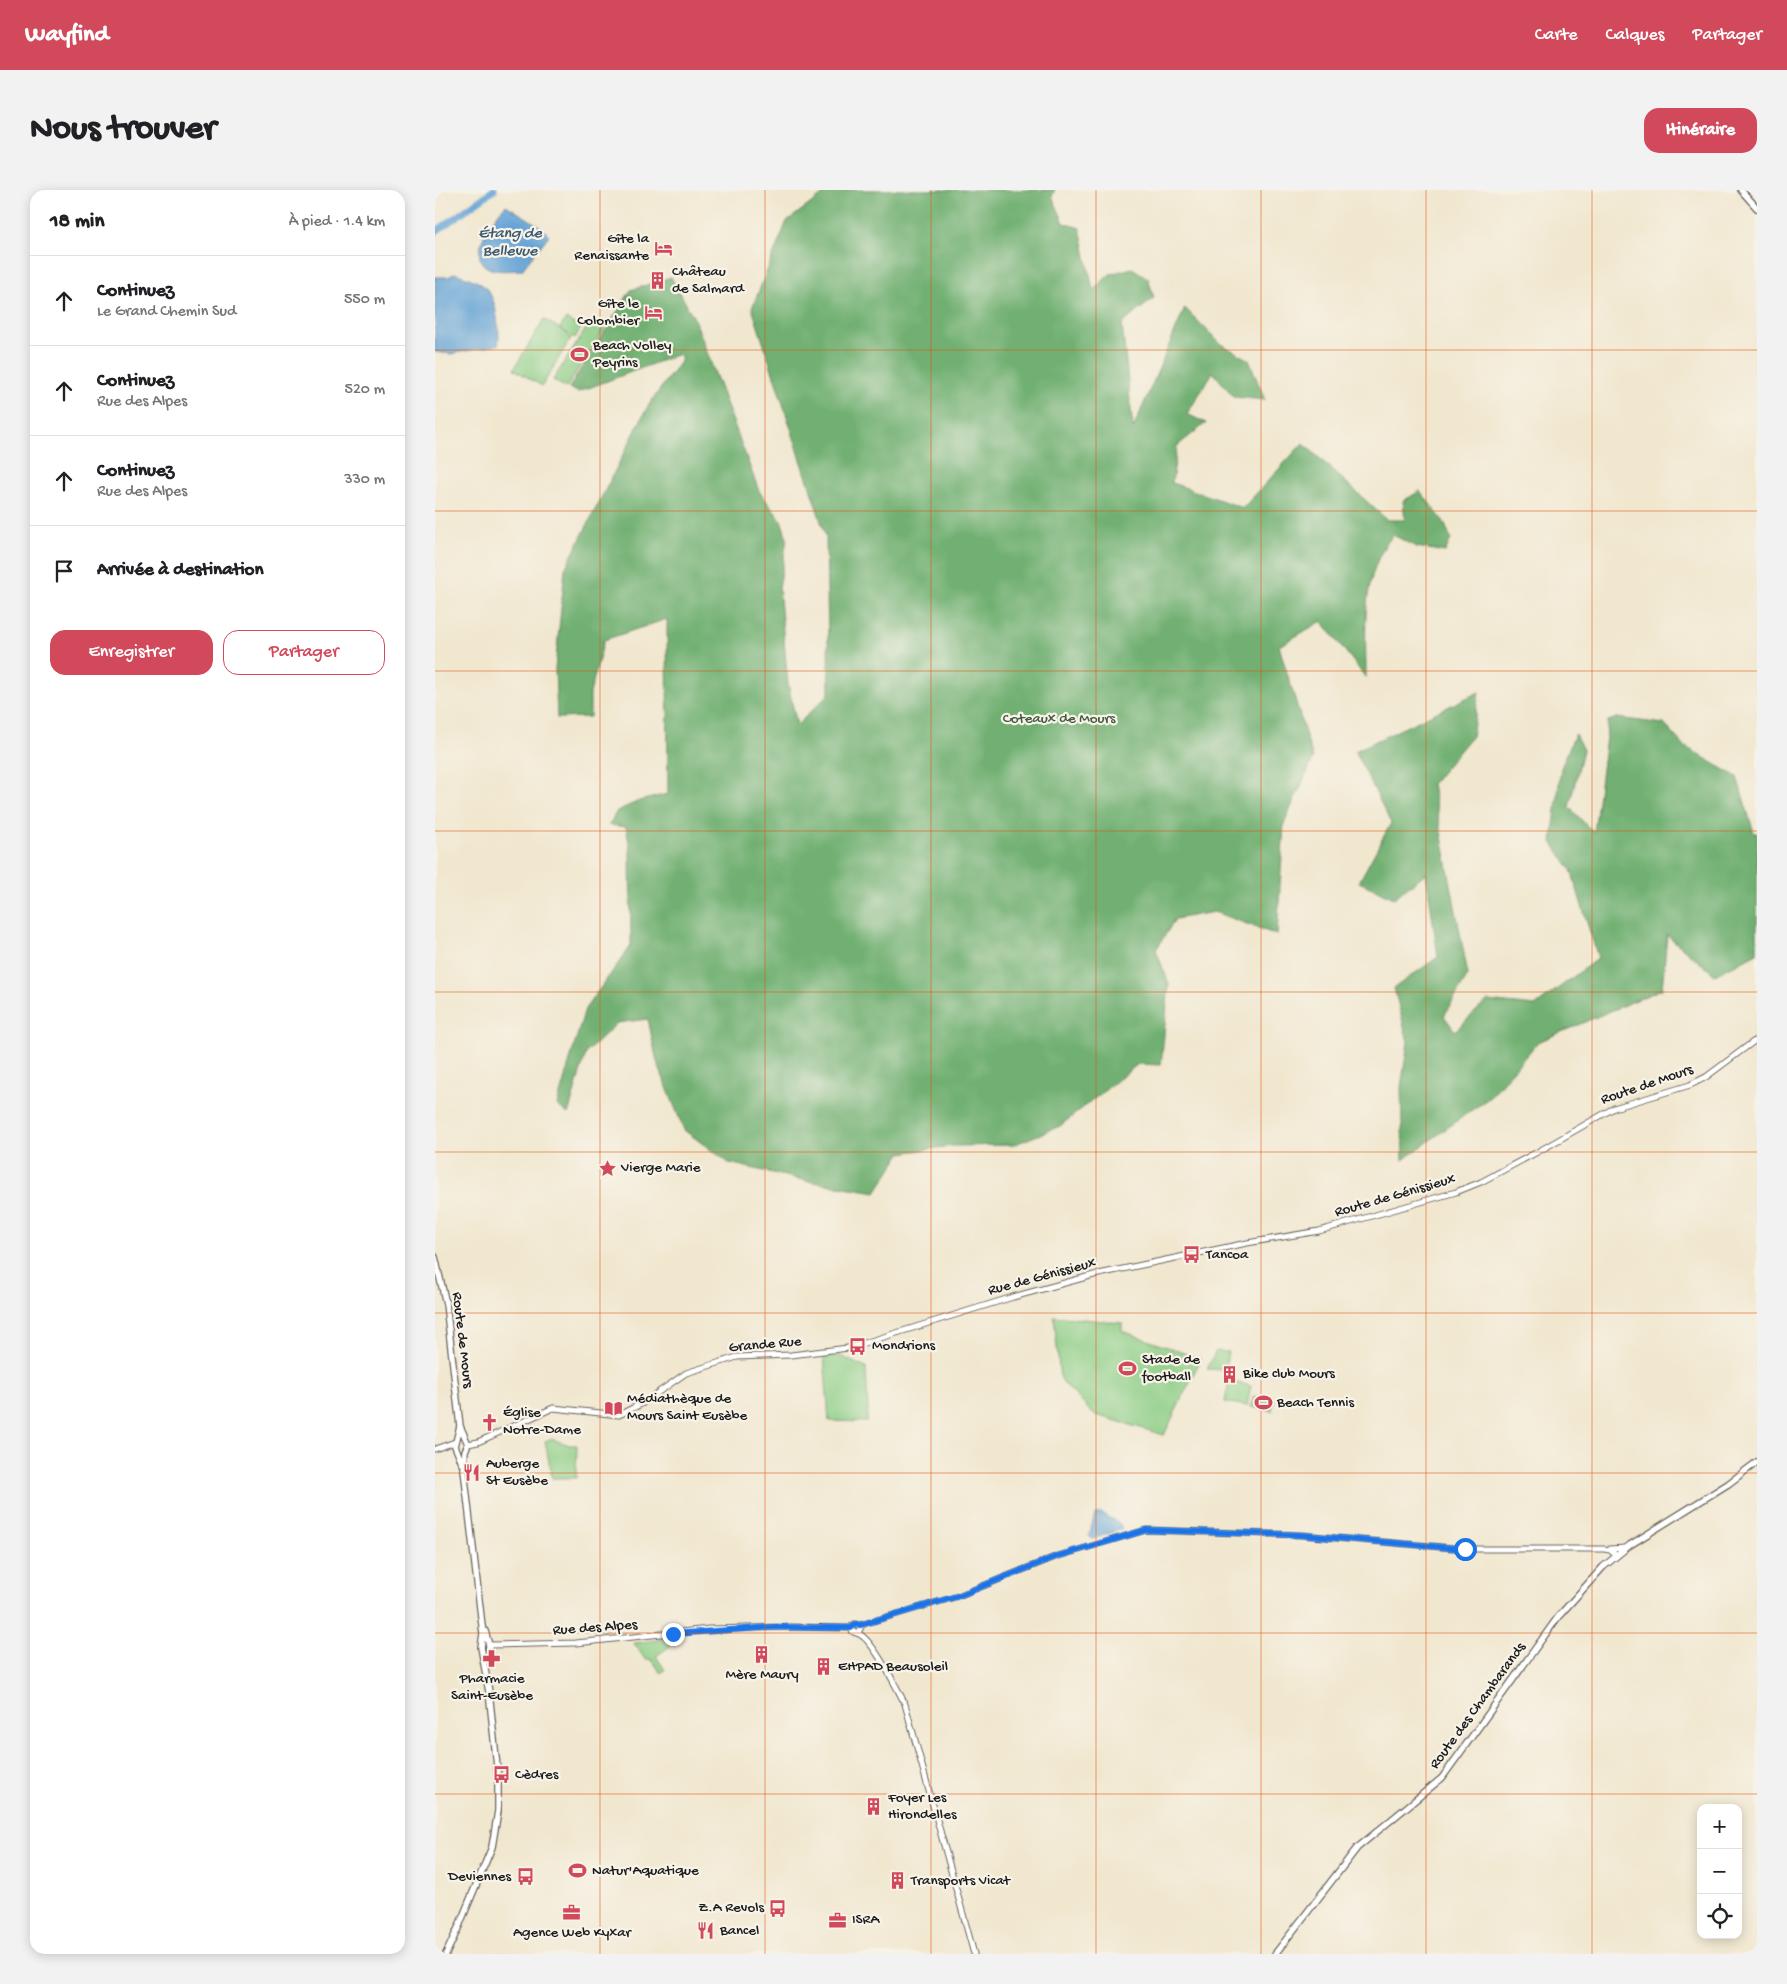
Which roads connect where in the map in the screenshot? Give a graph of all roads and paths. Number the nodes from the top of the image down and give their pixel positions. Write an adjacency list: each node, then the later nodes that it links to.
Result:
1 (1741, 190): 2 (main road)
2 (1757, 208)
3 (1757, 1039): 4 (street, Route de Mours)
4 (1541, 1150): 5 (street, Route de Génissieux)
5 (1247, 1242): 7 (street, Rue de Génissieux)
6 (435, 1258): 8 (main road, Route de Mours)
7 (848, 1348): 9 (street, Grande Rue)
8 (460, 1426): 9 (main road, Route de Mours); 10 (main road, Route de Mours)
9 (467, 1442): 10 (main road); 10 (main road)
10 (458, 1446): 11 (street); 19 (main road)
11 (435, 1449)
12 (1757, 1462): 13 (main road, Route des Chambarands)
13 (1626, 1548): 14 (street); 15 (main road, Route des Chambarands)
14 (1604, 1549): 15 (street); 16 (street)
15 (1616, 1555): 22 (main road, Route des Chambarands)
16 (860, 1625): 17 (street); 18 (street)
17 (851, 1628): 18 (street); 19 (street, Rue des Alpes)
18 (858, 1633): 21 (street)
19 (486, 1646): 20 (main road)
20 (446, 1954)
21 (974, 1954)
22 (1275, 1954)

